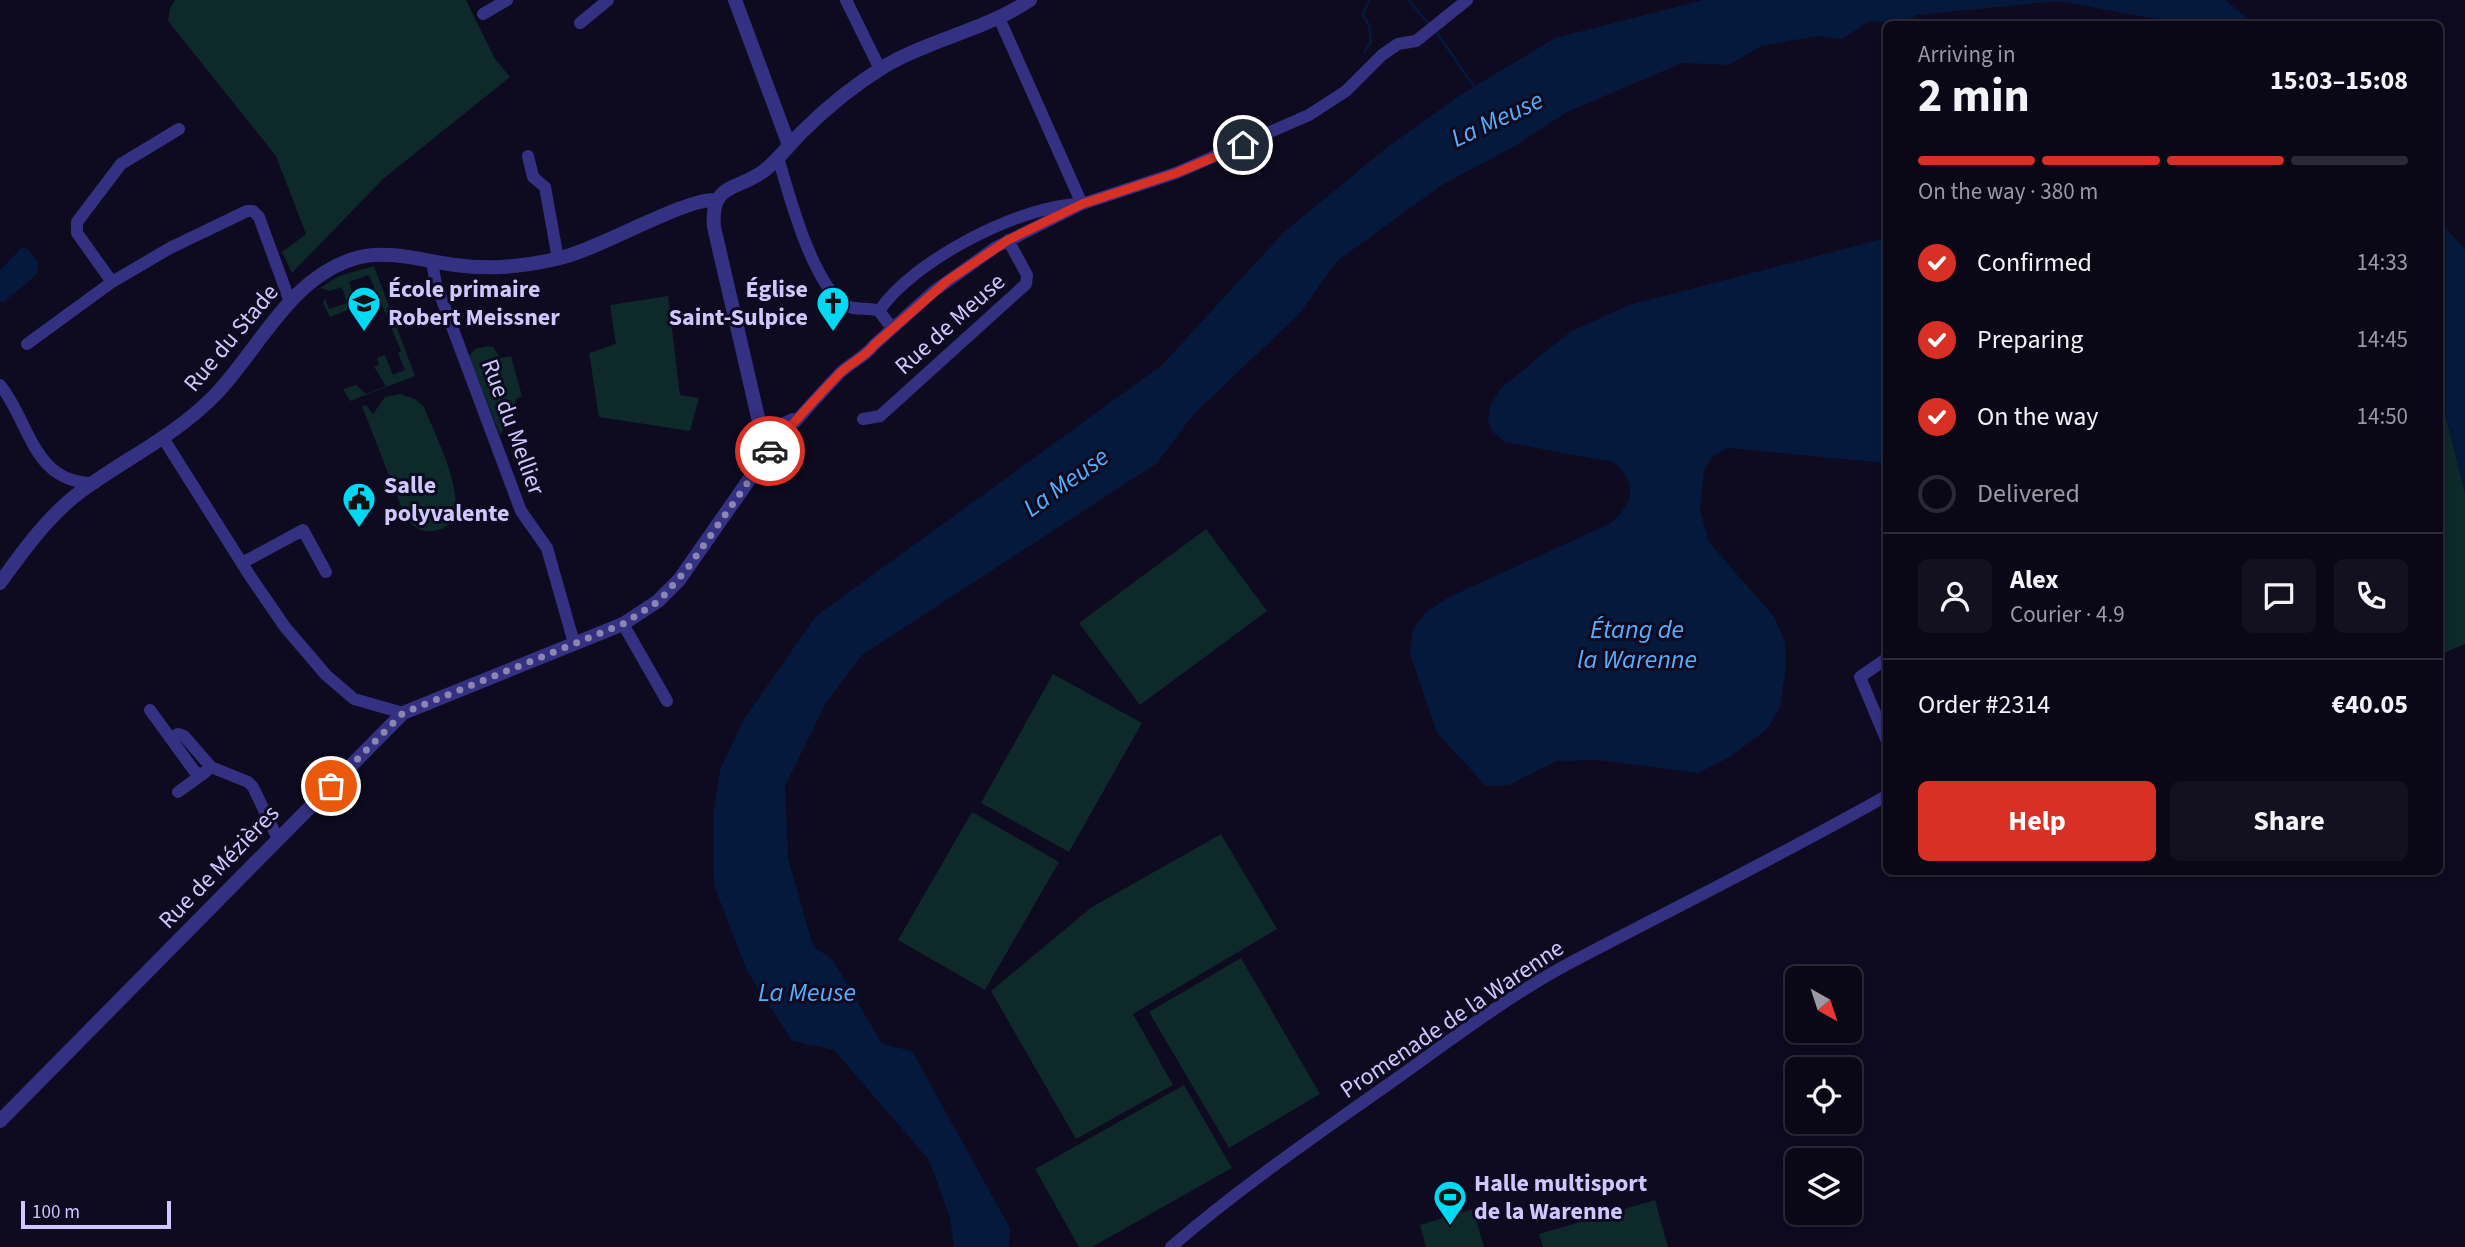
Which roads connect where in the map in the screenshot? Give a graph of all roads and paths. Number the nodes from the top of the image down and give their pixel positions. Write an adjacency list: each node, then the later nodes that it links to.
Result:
1 (506, 0): 7 (street)
2 (608, 0): 9 (street)
3 (735, 0): 11 (street)
4 (846, 0): 10 (street)
5 (1030, 0): 8 (street, Rue du Stade)
6 (1467, 0): 18 (street)
7 (483, 14)
8 (999, 18): 10 (street, Rue du Stade); 18 (street)
9 (580, 23)
10 (880, 69): 13 (street, Rue du Stade)
11 (775, 103): 13 (street); 14 (street)
12 (179, 129): 22 (street)
13 (804, 130): 14 (street, Rue du Stade)
14 (789, 145): 16 (street, Rue du Stade)
15 (528, 156): 20 (street)
16 (778, 157): 17 (street, Rue du Stade); 24 (street)
17 (717, 200): 20 (street, Rue du Stade); 31 (street)
18 (1082, 204): 19 (street); 24 (street)
19 (1008, 240): 25 (street); 29 (street, Rue de Meuse)
20 (558, 259): 21 (street, Rue du Stade)
21 (432, 261): 23 (street, Rue du Stade); 39 (street, Rue du Mellier)
22 (112, 282): 23 (street); 26 (street)
23 (290, 302): 32 (street, Rue du Stade)
24 (879, 311): 25 (street)
25 (892, 328): 28 (street)
26 (27, 344)
27 (0, 385): 34 (street)
28 (797, 418): 30 (street); 31 (street)
29 (863, 419)
30 (785, 432): 31 (street); 33 (street)
31 (761, 434): 33 (street, Rue de Mézières)
32 (163, 438): 34 (street, Rue du Stade); 35 (street)
33 (757, 468): 38 (street, Rue de Mézières)
34 (95, 483): 37 (street, Rue du Stade)
35 (242, 563): 36 (street); 43 (street)
36 (326, 572)
37 (0, 583)
38 (623, 624): 39 (street, Rue de Mézières); 41 (street)
39 (574, 643): 43 (street, Rue de Mézières)
40 (1883, 661): 44 (street)
41 (667, 701)
42 (150, 710): 45 (street)
43 (403, 713): 48 (street, Rue de Mézières)
44 (1883, 732)
45 (207, 770): 46 (street); 48 (street)
46 (178, 792)
47 (1883, 798): 50 (street, Promenade de la Warenne)
48 (278, 839): 49 (street, Rue de Mézières)
49 (0, 1121)
50 (1171, 1247)

